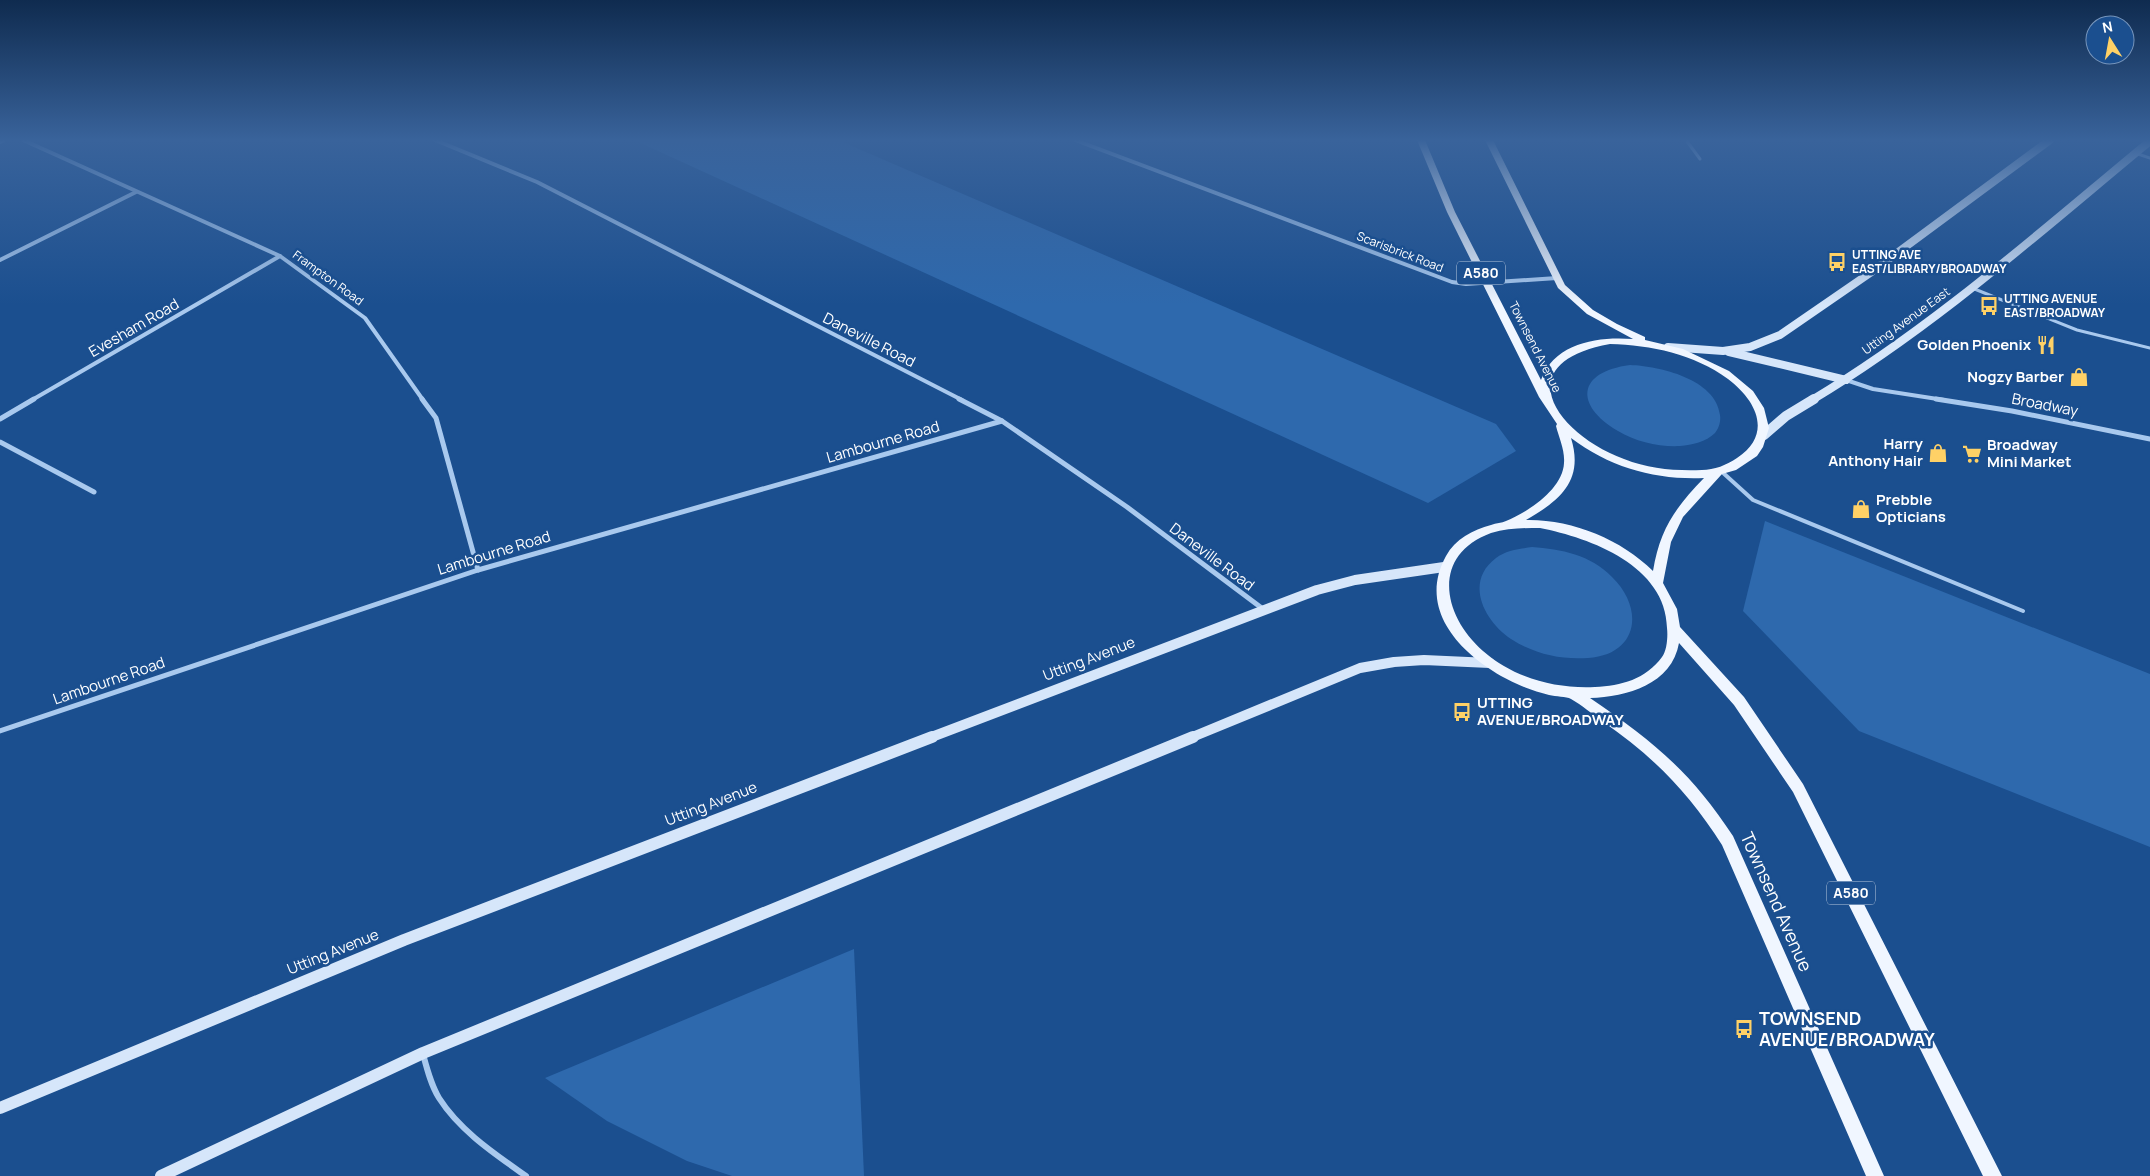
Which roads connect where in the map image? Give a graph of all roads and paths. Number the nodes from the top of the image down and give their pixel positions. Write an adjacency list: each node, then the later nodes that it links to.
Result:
1 (130, 195): 10 (street)
2 (142, 195): 9 (street, Frampton Road)
3 (562, 195): 21 (street, Daneville Road)
4 (1220, 195): 12 (street, Scarisbrick Road)
5 (1443, 195): 12 (main road, Townsend Avenue / A580)
6 (1516, 195): 11 (main road, A580)
7 (1975, 195): 17 (street)
8 (2084, 195): 13 (street, Utting Avenue East)
9 (280, 256): 20 (street, Evesham Road); 30 (street, Frampton Road)
10 (0, 260)
11 (1557, 278): 12 (street, Scarisbrick Road); 14 (main road, A580)
12 (1486, 283): 19 (main road, Townsend Avenue / A580)
13 (1972, 288): 16 (lane); 18 (street, Utting Avenue East)
14 (1649, 343): 15 (main road, A580); 19 (main road, A580)
15 (1667, 347): 17 (street); 23 (main road, A580)
16 (2150, 348)
17 (1723, 351): 18 (street)
18 (1846, 380): 23 (street, Utting Avenue East); 24 (street, Broadway)
19 (1548, 404): 22 (main road, A580)
20 (0, 420)
21 (1002, 421): 30 (street, Lambourne Road); 32 (street, Daneville Road)
22 (1560, 423): 26 (main road, A580); 28 (main road, A580)
23 (1764, 435): 26 (main road, A580)
24 (2150, 439)
25 (0, 442): 27 (street)
26 (1719, 471): 31 (main road, A580); 33 (lane)
27 (94, 492)
28 (1508, 525): 29 (main road, A580); 31 (main road, A580)
29 (1444, 567): 32 (street, Utting Avenue); 35 (main road, A580)
30 (478, 570): 37 (street, Lambourne Road)
31 (1657, 583): 34 (main road, A580)
32 (1263, 609): 39 (street, Utting Avenue)
33 (2023, 611)
34 (1676, 631): 36 (main road, A580); 43 (main road, A580)
35 (1490, 663): 36 (main road, A580); 38 (street)
36 (1574, 694): 42 (main road, Townsend Avenue / A580)
37 (0, 731)
38 (422, 1053): 40 (street); 41 (street)
39 (0, 1108)
40 (161, 1176)
41 (526, 1176)
42 (1876, 1176)
43 (1994, 1176)

